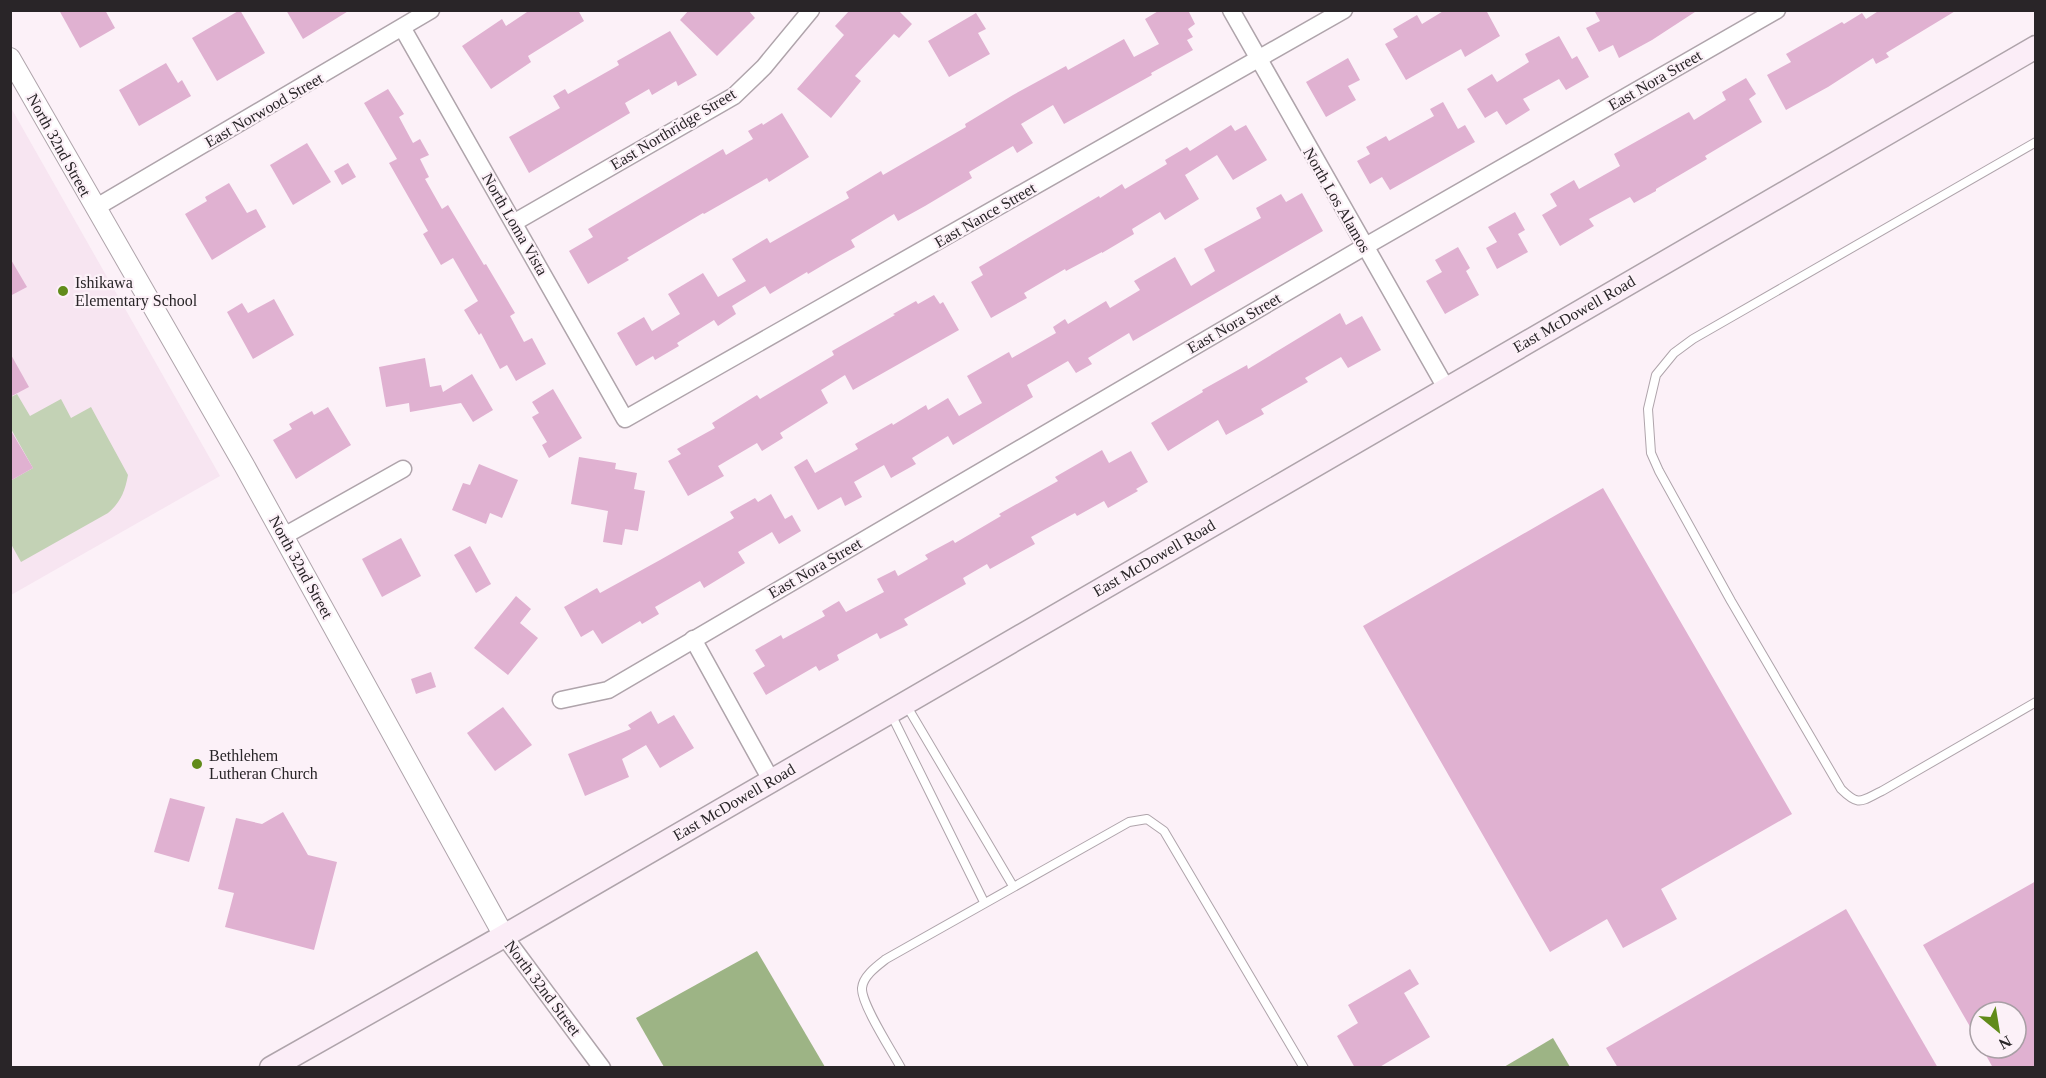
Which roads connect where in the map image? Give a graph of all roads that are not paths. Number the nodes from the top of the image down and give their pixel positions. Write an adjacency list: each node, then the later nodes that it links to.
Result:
1 (431, 10): 6 (street, East Norwood Street)
2 (812, 10): 12 (street, East Northridge Street)
3 (1231, 10): 9 (street, North Los Alamos)
4 (1344, 10): 9 (street, East Nance Street)
5 (1777, 10): 13 (street, East Nora Street)
6 (403, 29): 11 (street, East Norwood Street); 12 (street, North Loma Vista)
7 (2036, 47): 14 (main road, East McDowell Road)
8 (10, 58): 11 (street, North 32nd Street)
9 (1258, 60): 13 (street, North Los Alamos); 15 (street, East Nance Street)
10 (2036, 142): 20 (lane)
11 (95, 208): 17 (street, North 32nd Street)
12 (514, 222): 15 (street, North Loma Vista)
13 (1364, 247): 14 (street, North Los Alamos); 18 (street, East Nora Street)
14 (1446, 388): 21 (main road, East McDowell Road)
15 (625, 419)
16 (403, 469): 17 (street)
17 (284, 537): 25 (street, North 32nd Street)
18 (693, 639): 19 (street, East Nora Street); 22 (street)
19 (561, 700)
20 (2036, 702)
21 (897, 707): 22 (main road, East McDowell Road); 23 (lane); 24 (lane)
22 (771, 780): 25 (main road, East McDowell Road)
23 (1013, 886): 24 (lane); 29 (lane)
24 (984, 902): 28 (lane)
25 (504, 936): 26 (main road, East McDowell Road); 27 (street, North 32nd Street)
26 (272, 1068)
27 (602, 1068)
28 (901, 1068)
29 (1304, 1068)

